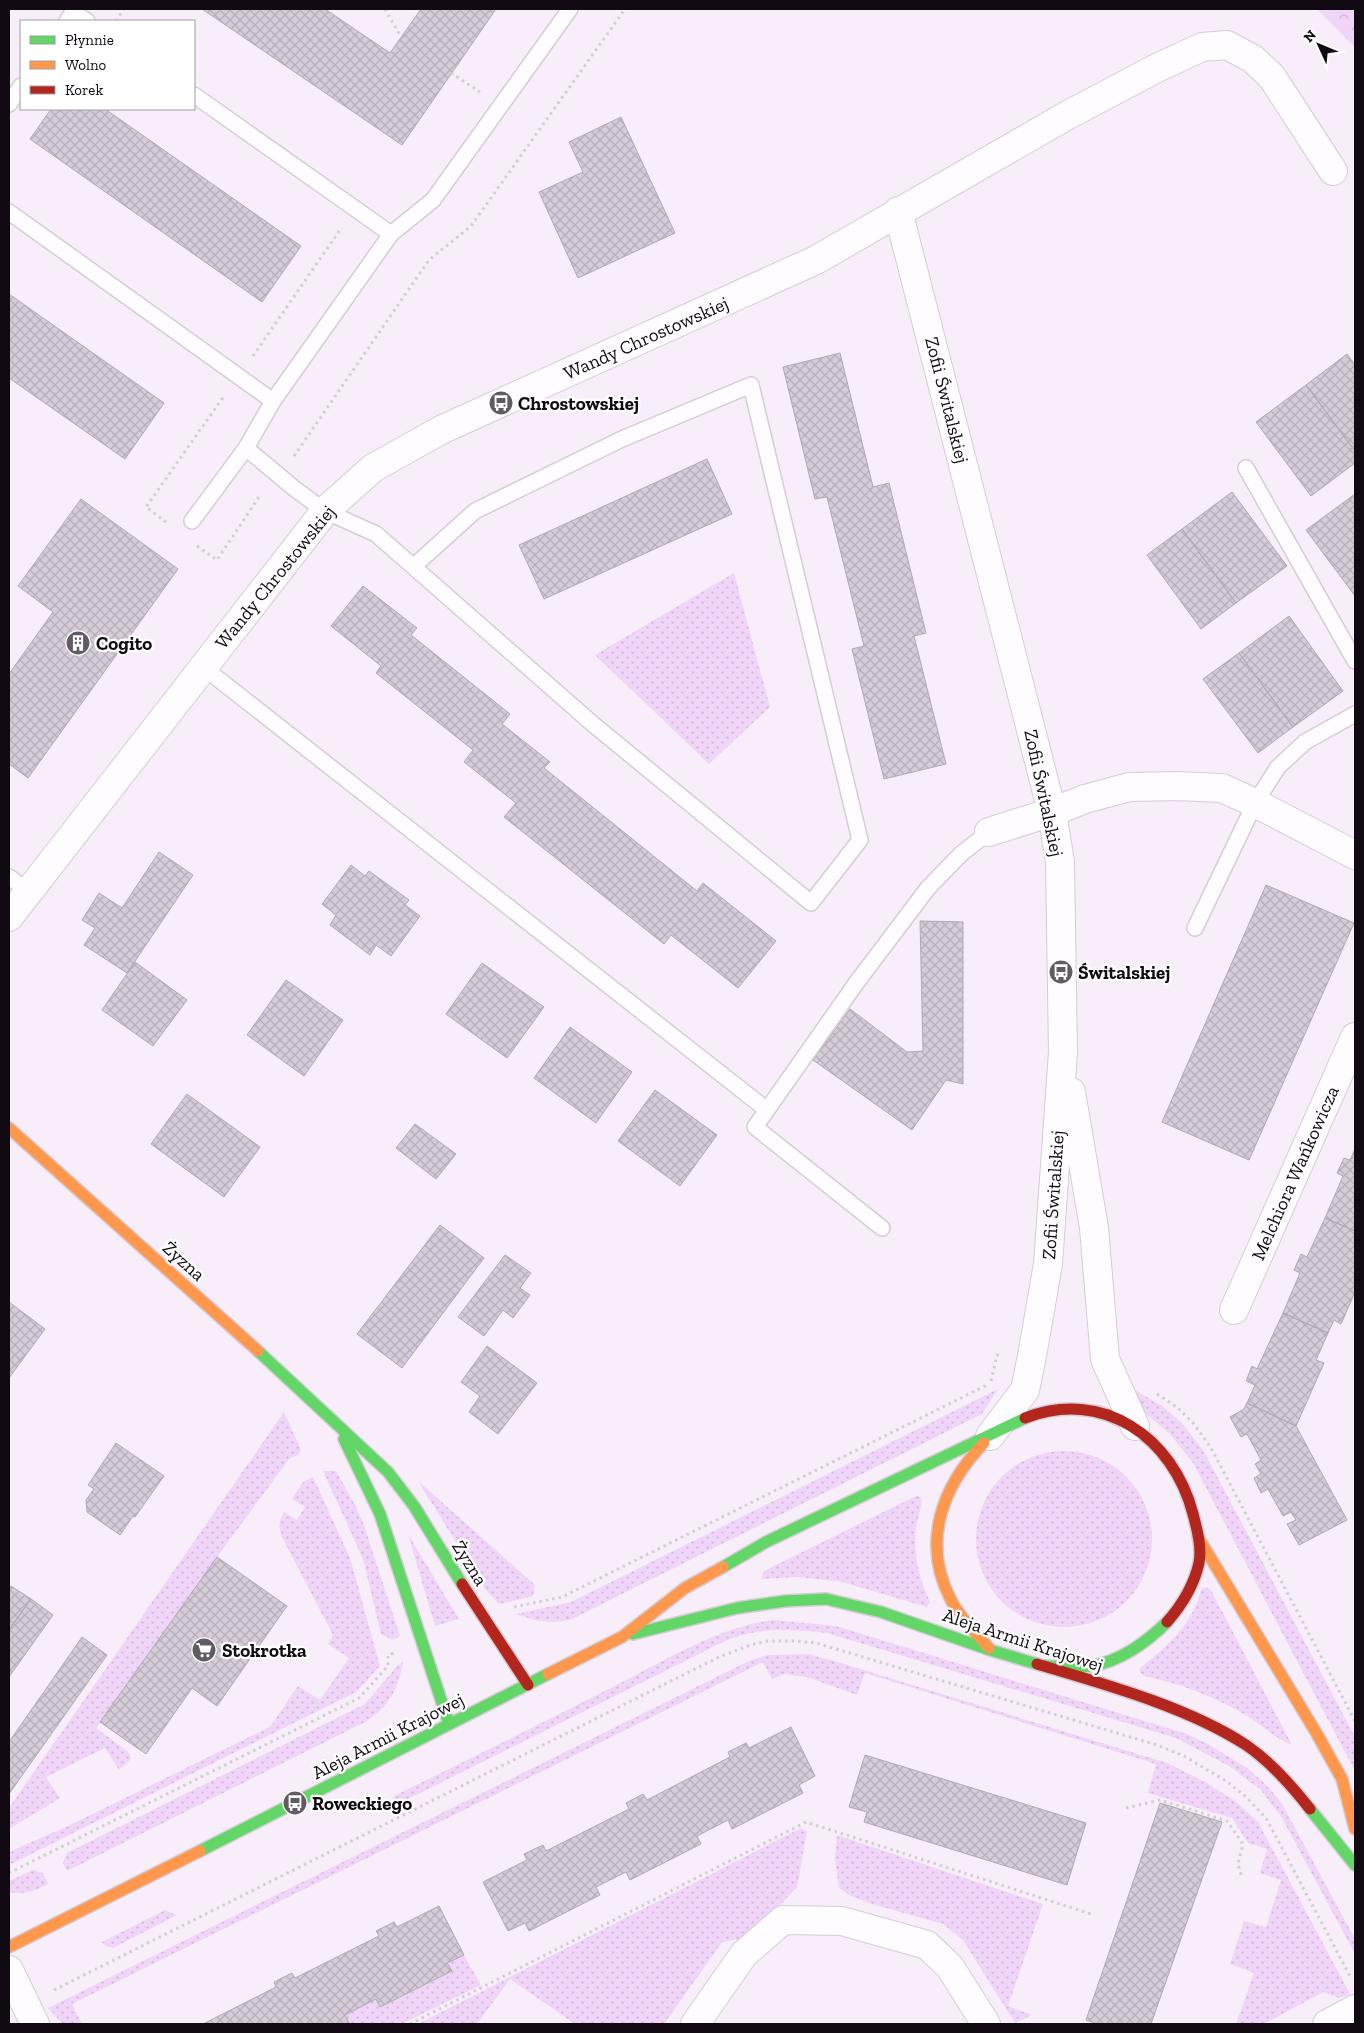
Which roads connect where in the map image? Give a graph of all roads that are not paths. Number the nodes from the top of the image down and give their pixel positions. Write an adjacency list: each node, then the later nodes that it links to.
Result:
1 (570, 9): 10 (lane)
2 (72, 14): 3 (lane)
3 (86, 20)
4 (20, 88): 6 (lane)
5 (195, 97): 10 (lane)
6 (9, 104)
7 (1333, 171): 8 (street, Wandy Chrostowskiej)
8 (898, 211): 14 (street, Wandy Chrostowskiej); 21 (street, Zofii Świtalskiej)
9 (9, 212): 11 (lane)
10 (391, 234): 11 (lane)
11 (273, 401): 12 (lane)
12 (246, 448): 14 (lane); 15 (lane)
13 (1246, 468): 17 (lane)
14 (325, 511): 16 (lane); 18 (street, Wandy Chrostowskiej)
15 (192, 520)
16 (414, 566): 16 (lane)
17 (1355, 661)
18 (203, 667): 24 (street, Wandy Chrostowskiej); 29 (lane)
19 (1355, 714): 20 (lane)
20 (1255, 803): 21 (street); 23 (street); 26 (lane)
21 (1052, 812): 22 (street); 28 (street, Zofii Świtalskiej)
22 (989, 832): 29 (lane)
23 (1355, 855)
24 (18, 884): 25 (street, Wandy Chrostowskiej)
25 (9, 917)
26 (1195, 928)
27 (1355, 1037): 32 (street, Melchiora Wańkowicza)
28 (1063, 1052): 34 (street); 35 (street, Zofii Świtalskiej)
29 (767, 1110): 31 (lane)
30 (9, 1128): 33 (street, Żyzna)
31 (882, 1228)
32 (1234, 1310)
33 (334, 1423): 40 (street, Żyzna); 41 (street, Żyzna)
34 (1134, 1426): 35 (street); 36 (street)
35 (990, 1436): 37 (street, Aleja Armii Krajowej); 38 (street)
36 (1198, 1537): 39 (street); 42 (street)
37 (622, 1637): 38 (street, Aleja Armii Krajowej); 40 (street, Aleja Armii Krajowej)
38 (990, 1650): 39 (street, Aleja Armii Krajowej)
39 (1044, 1666): 43 (street, Aleja Armii Krajowej)
40 (528, 1685): 41 (street, Aleja Armii Krajowej)
41 (449, 1724): 44 (street, Aleja Armii Krajowej)
42 (1355, 1829)
43 (1355, 1865)
44 (9, 1947)
45 (9, 1970): 47 (street)
46 (1355, 2009): 50 (street)
47 (30, 2014)
48 (695, 2024): 49 (street)
49 (986, 2024)
50 (1327, 2024)

